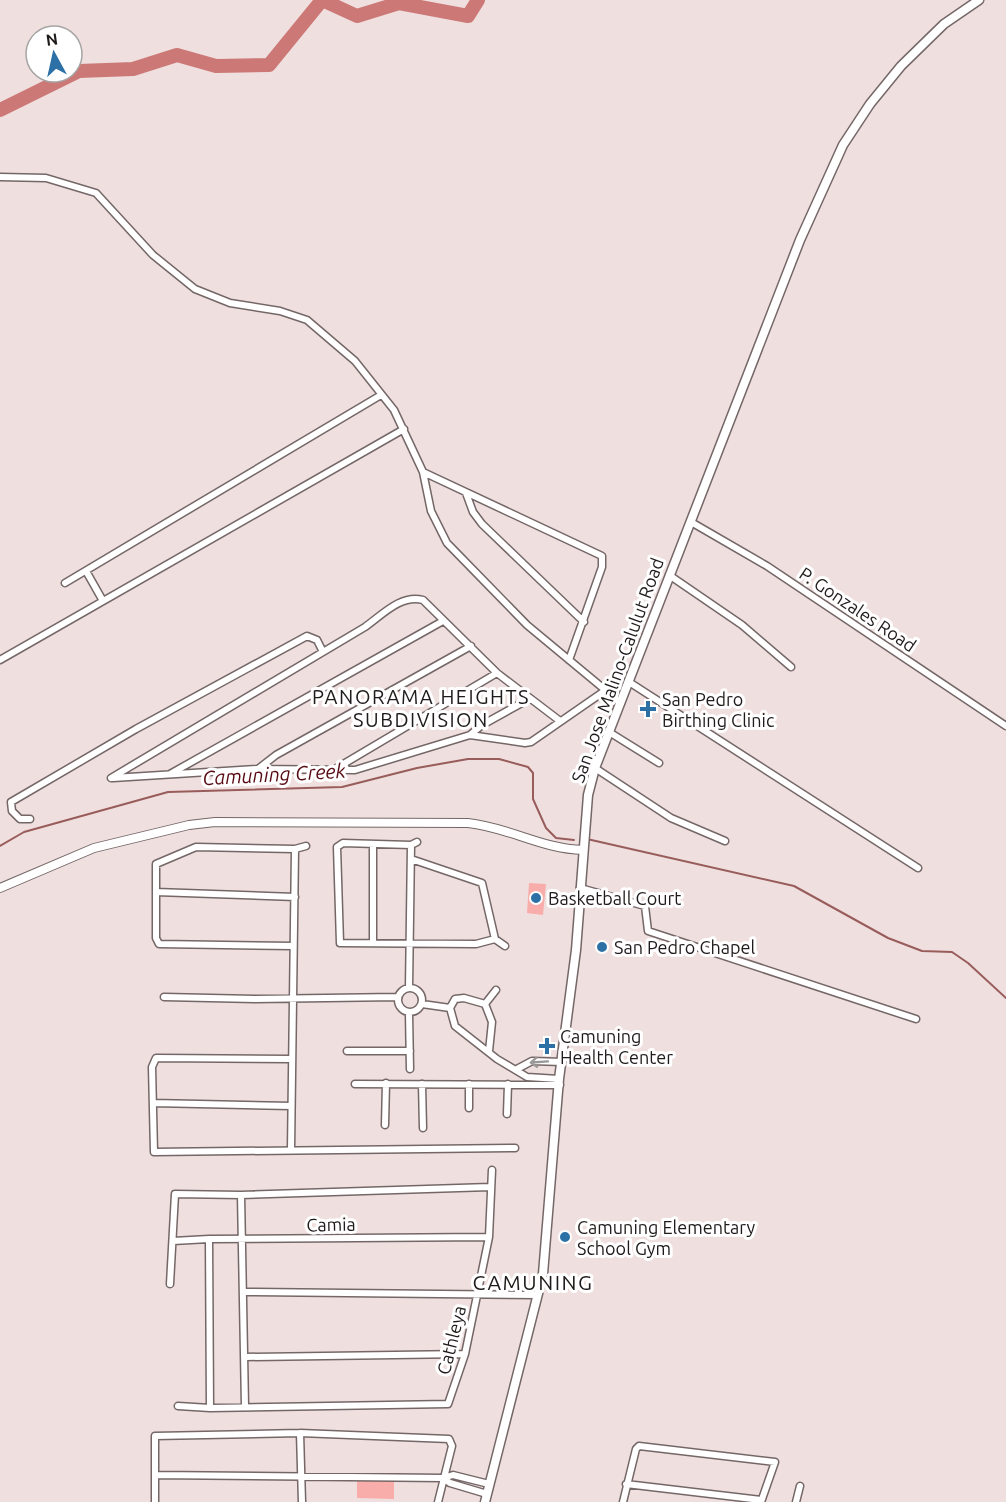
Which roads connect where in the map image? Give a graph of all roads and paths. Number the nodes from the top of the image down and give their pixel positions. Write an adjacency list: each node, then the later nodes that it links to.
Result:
1 (979, 0): 7 (main road, San Jose Malino-Calulut Road)
2 (0, 177): 3 (street)
3 (381, 395): 4 (street); 8 (street)
4 (404, 429): 5 (street); 11 (street)
5 (423, 472): 6 (street); 17 (street)
6 (466, 494): 13 (street); 13 (street)
7 (691, 522): 9 (main road, San Jose Malino-Calulut Road); 25 (street, P. Gonzales Road)
8 (86, 571): 10 (street); 11 (street)
9 (669, 575): 18 (street); 20 (main road, San Jose Malino-Calulut Road)
10 (65, 583)
11 (103, 601): 16 (street)
12 (443, 621): 14 (street); 15 (street); 32 (street)
13 (584, 622): 17 (street)
14 (471, 646): 19 (street); 30 (street)
15 (322, 652): 32 (street); 33 (street)
16 (0, 660)
17 (569, 660): 21 (street)
18 (791, 667)
19 (497, 673): 22 (street); 31 (street)
20 (629, 682): 23 (main road, San Jose Malino-Calulut Road); 40 (street)
21 (606, 690): 23 (street); 24 (street)
22 (529, 699): 24 (street); 27 (street)
23 (621, 703): 26 (main road, San Jose Malino-Calulut Road)
24 (560, 721): 27 (street)
25 (1006, 726)
26 (609, 732): 28 (street); 29 (main road, San Jose Malino-Calulut Road)
27 (470, 735): 31 (street)
28 (659, 763)
29 (595, 768): 34 (street); 38 (main road, San Jose Malino-Calulut Road)
30 (257, 770): 31 (street); 32 (street)
31 (334, 770)
32 (169, 775)
33 (30, 819)
34 (725, 841)
35 (373, 844): 39 (street); 46 (street); 46 (street)
36 (306, 846): 37 (street)
37 (295, 849): 43 (street); 44 (street)
38 (583, 850): 41 (street); 42 (main road, San Jose Malino-Calulut Road)
39 (411, 859): 45 (street); 47 (street)
40 (918, 868)
41 (0, 888)
42 (580, 888): 59 (street); 64 (main road, San Jose Malino-Calulut Road)
43 (156, 892): 44 (street); 48 (street)
44 (295, 897): 48 (street)
45 (495, 939): 47 (street); 49 (street)
46 (374, 943): 47 (street)
47 (411, 943): 50 (street)
48 (293, 946): 54 (street)
49 (505, 946)
50 (409, 988): 53 (street); 55 (street)
51 (496, 990): 56 (street)
52 (164, 997): 54 (street)
53 (397, 997): 54 (street); 58 (street)
54 (294, 998): 63 (street)
55 (422, 1004): 57 (street); 58 (street)
56 (485, 1004): 57 (street); 62 (street)
57 (450, 1008): 62 (street)
58 (409, 1013): 61 (street)
59 (916, 1018)
60 (347, 1051): 61 (street)
61 (410, 1051): 65 (street)
62 (489, 1051): 66 (street)
63 (291, 1059): 73 (street); 74 (street)
64 (562, 1062): 66 (street, one-way to 66); 67 (main road, San Jose Malino-Calulut Road)
65 (410, 1069)
66 (517, 1069): 67 (street)
67 (560, 1082): 72 (street); 91 (main road, San Jose Malino-Calulut Road)
68 (386, 1083): 69 (street); 70 (street); 77 (street)
69 (355, 1084)
70 (422, 1084): 71 (street); 78 (street)
71 (468, 1084): 72 (street); 75 (street)
72 (508, 1084): 76 (street)
73 (153, 1103): 74 (street); 80 (street)
74 (291, 1106): 80 (street)
75 (469, 1108)
76 (507, 1114)
77 (385, 1125)
78 (423, 1128)
79 (515, 1148): 80 (street)
80 (291, 1150)
81 (492, 1170): 82 (street, Cathleya)
82 (490, 1187): 83 (street); 84 (street, Cathleya)
83 (241, 1195): 86 (street); 87 (street)
84 (489, 1237): 86 (street, Camia); 90 (street, Cathleya)
85 (209, 1239): 86 (street, Camia); 87 (street, Camia); 96 (street)
86 (242, 1240): 89 (street)
87 (173, 1241): 88 (street)
88 (170, 1284)
89 (244, 1292): 90 (street); 93 (street)
90 (478, 1293): 91 (street); 92 (street, Cathleya)
91 (538, 1295): 105 (main road, San Jose Malino-Calulut Road)
92 (465, 1354): 93 (street); 95 (street, Cathleya)
93 (246, 1357): 95 (street)
94 (178, 1406): 96 (street)
95 (245, 1407): 96 (street)
96 (210, 1408)
97 (300, 1433): 98 (street); 99 (street); 100 (street)
98 (156, 1474): 99 (street); 107 (street)
99 (301, 1475): 100 (street); 108 (street)
100 (443, 1478): 101 (street); 104 (street); 109 (street)
101 (468, 1479): 104 (street); 105 (street)
102 (626, 1485): 106 (street); 106 (street); 110 (street)
103 (800, 1486): 111 (street)
104 (466, 1488): 105 (street)
105 (487, 1493)
106 (761, 1501)
107 (155, 1502)
108 (302, 1502)
109 (438, 1502)
110 (623, 1502)
111 (796, 1502)

